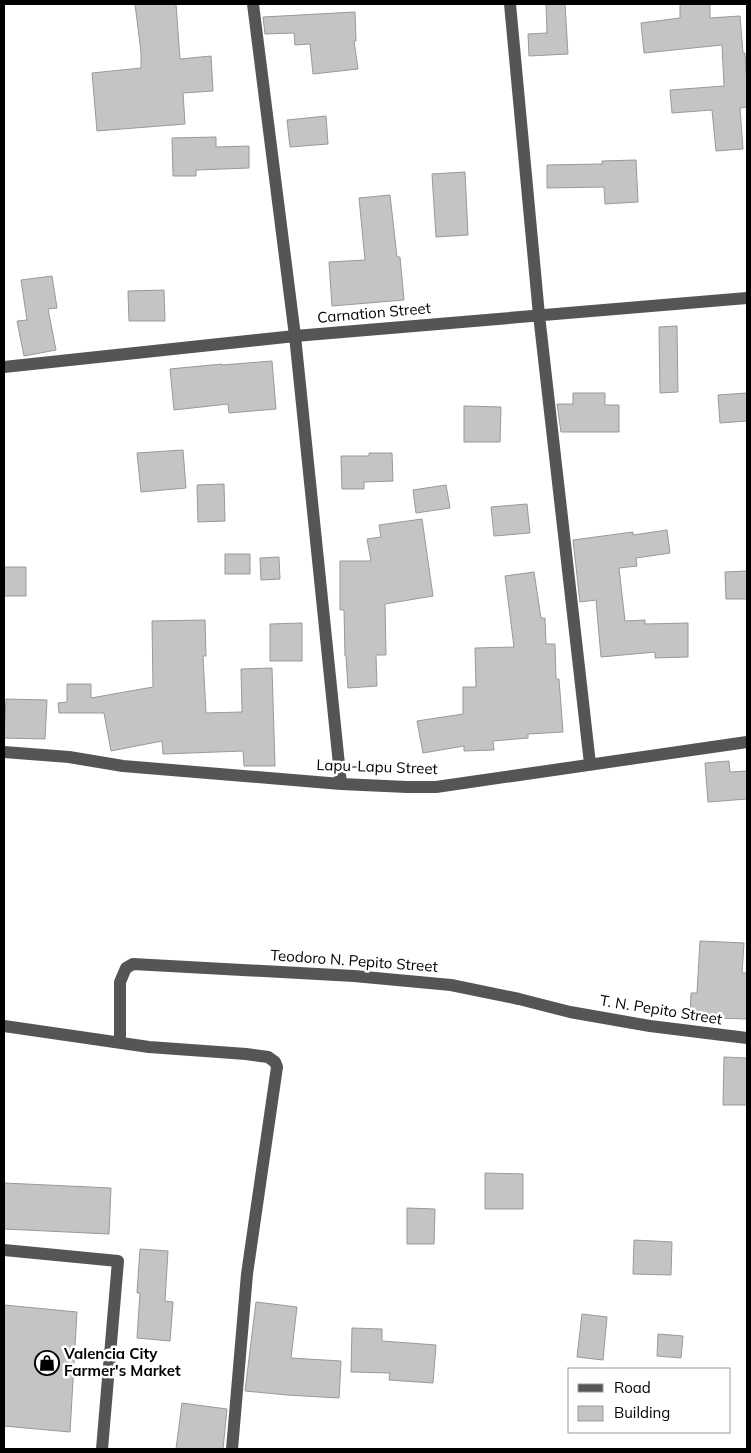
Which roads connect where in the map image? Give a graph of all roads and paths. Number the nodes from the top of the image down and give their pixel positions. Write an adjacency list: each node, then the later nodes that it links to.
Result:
1 (253, 4): 5 (street)
2 (510, 4): 4 (street)
3 (747, 298): 4 (street, Carnation Street)
4 (539, 315): 5 (street, Carnation Street); 9 (street)
5 (295, 336): 6 (street, Carnation Street); 10 (street)
6 (4, 367)
7 (747, 742): 9 (street, Lapu-Lapu Street)
8 (4, 752): 10 (street, Lapu-Lapu Street)
9 (590, 764): 10 (street, Lapu-Lapu Street)
10 (341, 784)
11 (570, 1012): 13 (street, T. N. Pepito Street); 14 (street, Teodoro N. Pepito Street)
12 (4, 1026): 14 (street)
13 (747, 1038)
14 (120, 1043): 17 (street)
15 (4, 1250): 16 (street)
16 (102, 1449)
17 (232, 1449)

